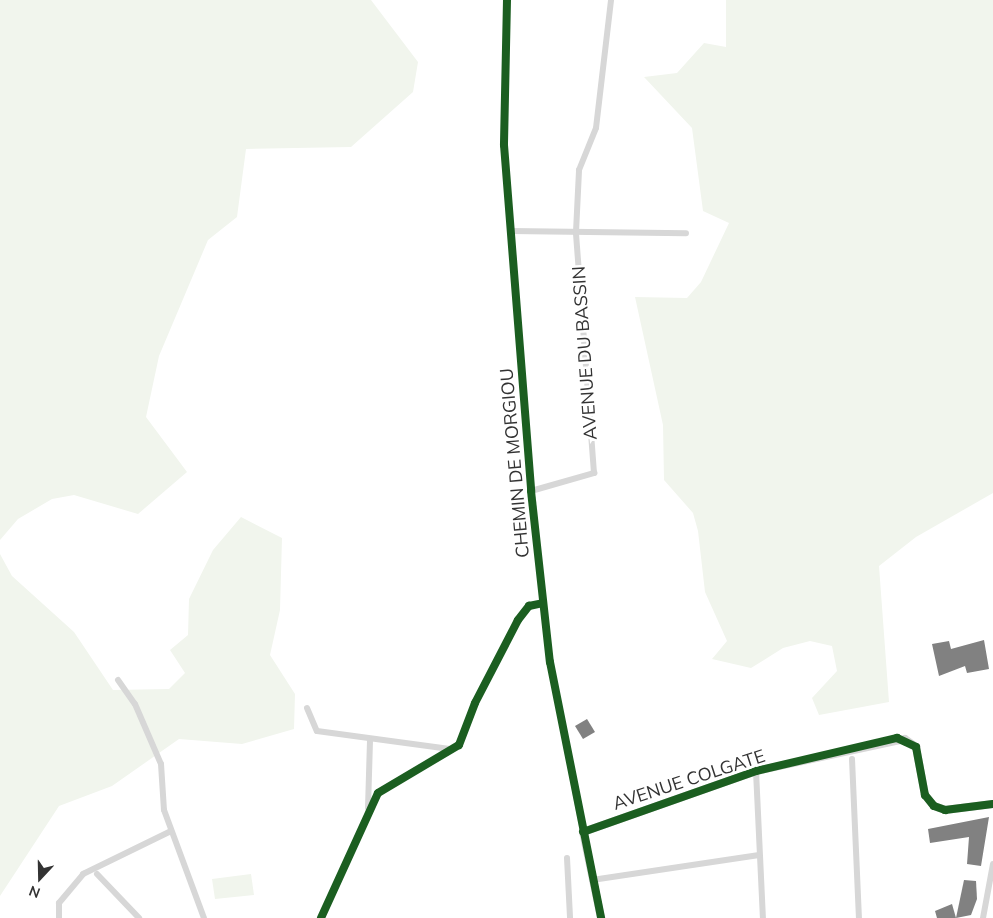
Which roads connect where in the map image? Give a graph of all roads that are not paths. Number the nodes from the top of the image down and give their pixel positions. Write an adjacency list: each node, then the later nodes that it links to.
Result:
1 (507, 0): 3 (street, CHEMIN DE MORGIOU)
2 (611, 0): 4 (street, AVENUE DU BASSIN)
3 (511, 231): 4 (street); 6 (street, CHEMIN DE MORGIOU)
4 (576, 232): 5 (street); 6 (street, AVENUE DU BASSIN)
5 (686, 233)
6 (531, 491): 7 (street, CHEMIN DE MORGIOU)
7 (543, 603): 11 (street); 17 (street, CHEMIN DE MORGIOU)
8 (118, 680): 16 (street)
9 (307, 708): 10 (street)
10 (370, 740): 11 (street); 15 (street)
11 (451, 749): 15 (street)
12 (852, 759): 31 (street)
13 (756, 771): 14 (street, AVENUE COLGATE); 17 (street, AVENUE COLGATE); 18 (street)
14 (993, 804)
15 (368, 812): 27 (street)
16 (172, 831): 24 (street); 26 (street)
17 (583, 832): 23 (street, CHEMIN DE MORGIOU)
18 (759, 855): 23 (street); 30 (street)
19 (567, 858): 28 (street)
20 (993, 864): 21 (street)
21 (993, 869): 32 (street)
22 (97, 874): 25 (street)
23 (592, 880): 29 (street, CHEMIN DE MORGIOU)
24 (59, 918)
25 (139, 918)
26 (204, 918)
27 (321, 918)
28 (570, 918)
29 (601, 918)
30 (763, 918)
31 (859, 918)
32 (983, 918)

